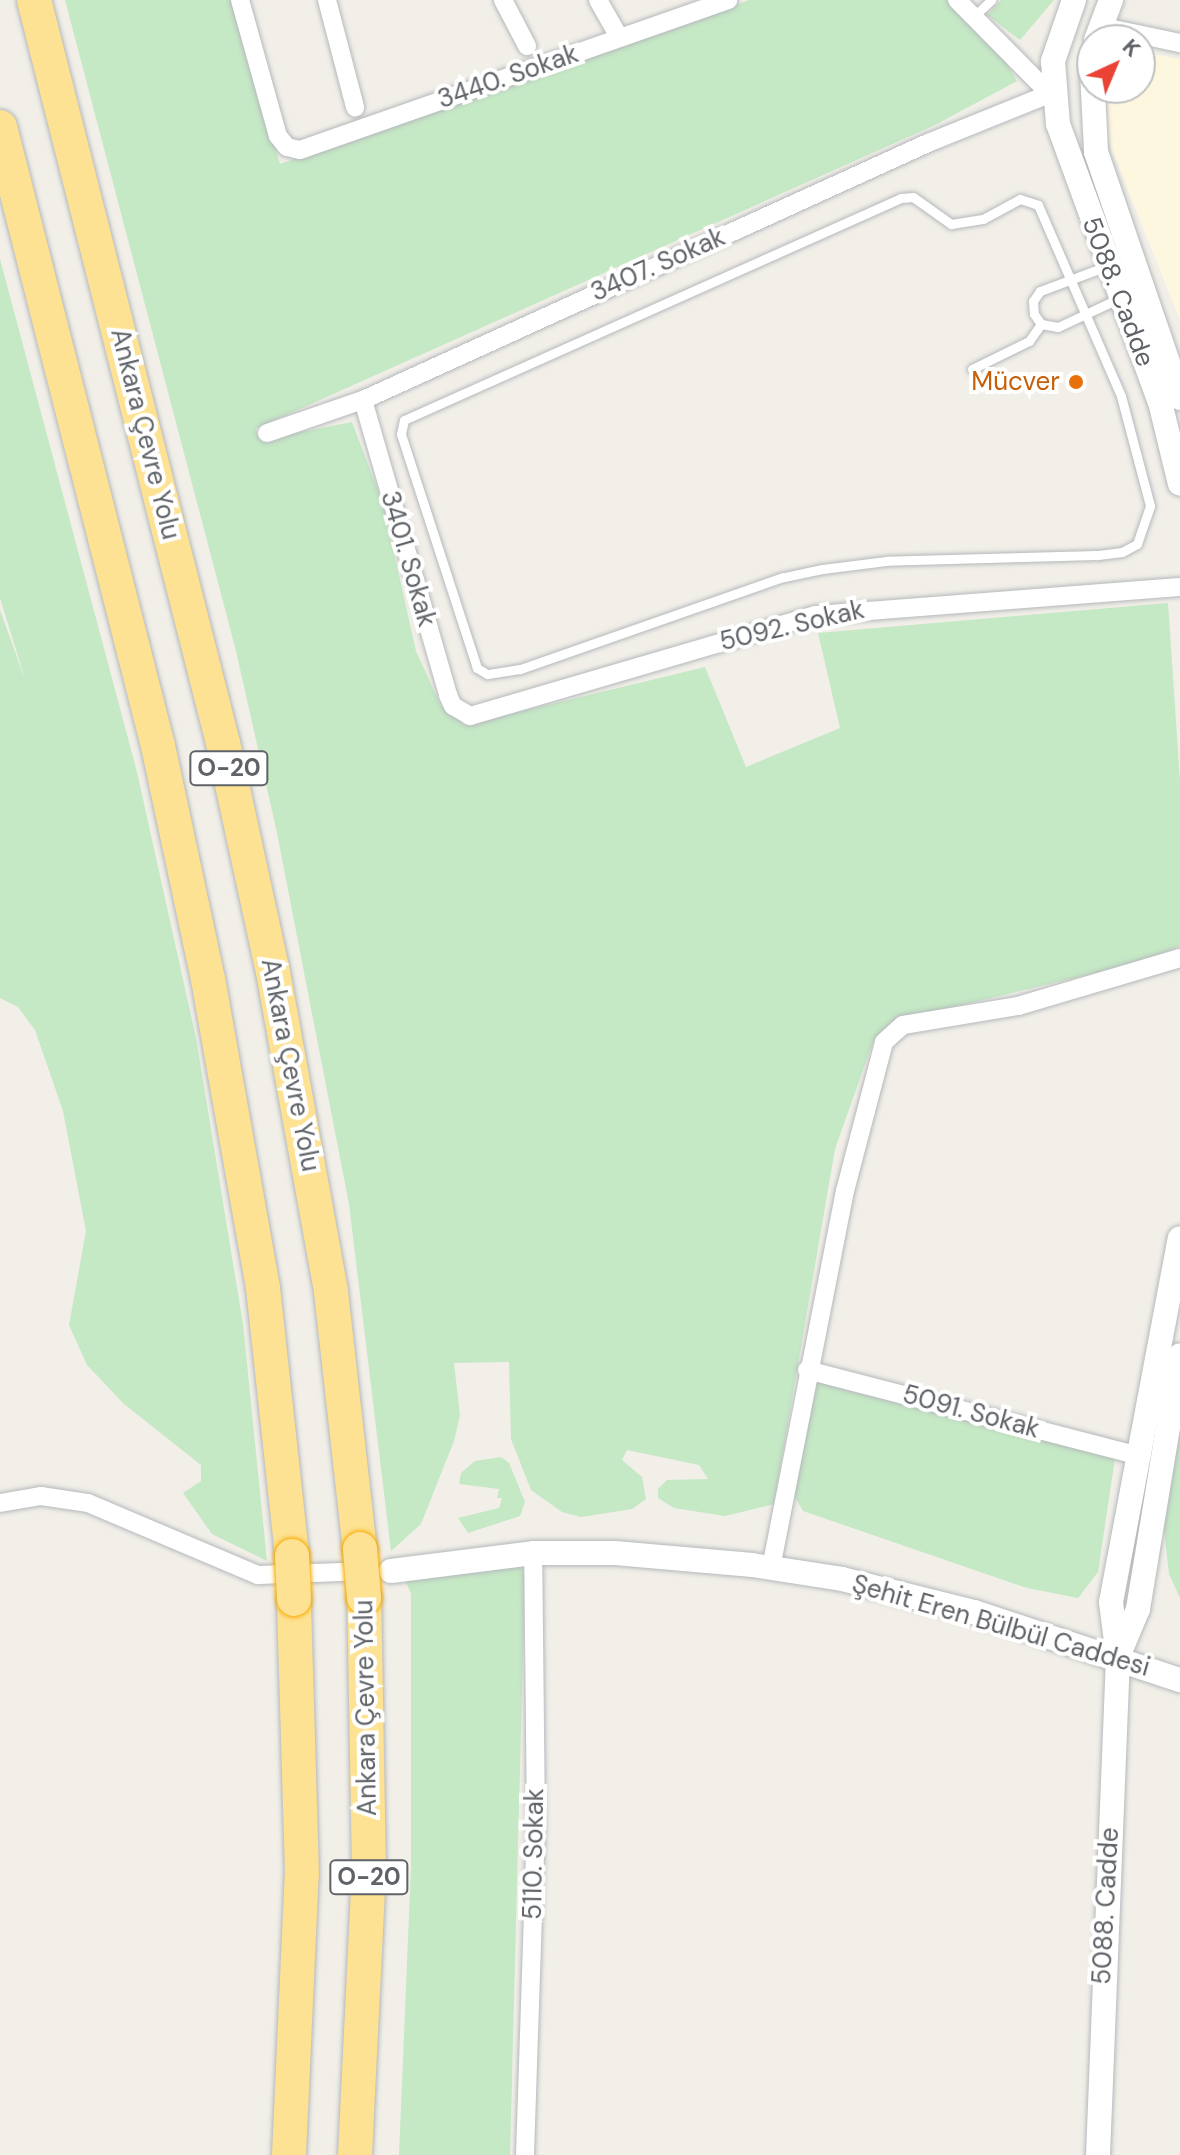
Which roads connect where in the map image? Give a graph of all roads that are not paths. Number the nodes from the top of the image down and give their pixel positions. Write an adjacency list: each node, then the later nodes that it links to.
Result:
1 (34, 0): 48 (highway, Ankara Çevre Yolu / O-20, bridge)
2 (240, 0): 14 (street, 3440. Sokak)
3 (327, 0): 21 (street)
4 (503, 0): 17 (street)
5 (598, 0): 14 (street)
6 (729, 0): 11 (street, 3440. Sokak)
7 (957, 0): 12 (street)
8 (991, 0): 12 (lane)
9 (1074, 0): 19 (street, 5088. Cadde)
10 (1111, 0): 13 (street)
11 (696, 5): 14 (street, 3440. Sokak)
12 (973, 17): 19 (street)
13 (1101, 24)
14 (619, 37)
15 (1156, 40): 16 (street)
16 (1180, 43)
17 (527, 46)
18 (1076, 89): 19 (street)
19 (1052, 97): 23 (street, 5088. Cadde); 31 (street, 3407. Sokak)
20 (1094, 104): 28 (street, 5088. Cadde)
21 (355, 107)
22 (0, 127): 47 (highway, O-20, bridge)
23 (1107, 266): 24 (lane); 25 (street, 5088. Cadde)
24 (1070, 280): 26 (lane); 26 (lane); 27 (lane)
25 (1120, 298): 26 (lane); 33 (street, 5088. Cadde)
26 (1084, 315): 27 (lane)
27 (1041, 324): 29 (lane)
28 (1173, 349): 30 (street, 5088. Cadde)
29 (972, 369)
30 (1180, 398)
31 (363, 400): 32 (street, 3407. Sokak); 35 (street, 3401. Sokak)
32 (267, 433)
33 (1180, 484)
34 (1180, 587): 35 (street, 5092. Sokak)
35 (461, 713)
36 (1180, 958): 39 (street)
37 (1180, 1238): 40 (street, 5088. Cadde)
38 (1180, 1355): 45 (street, 5088. Cadde)
39 (807, 1370): 40 (street, 5091. Sokak); 43 (street)
40 (1135, 1455): 45 (street, 5088. Cadde)
41 (0, 1503): 44 (street)
42 (533, 1553): 43 (street, Şehit Eren Bülbül Caddesi); 44 (street, Şehit Eren Bülbül Caddesi); 49 (street, 5110. Sokak)
43 (771, 1568): 45 (street, Şehit Eren Bülbül Caddesi)
44 (391, 1571)
45 (1118, 1657): 46 (street, Şehit Eren Bülbül Caddesi); 50 (street, 5088. Cadde)
46 (1180, 1680)
47 (289, 2155)
48 (355, 2155)
49 (525, 2155)
50 (1098, 2155)

